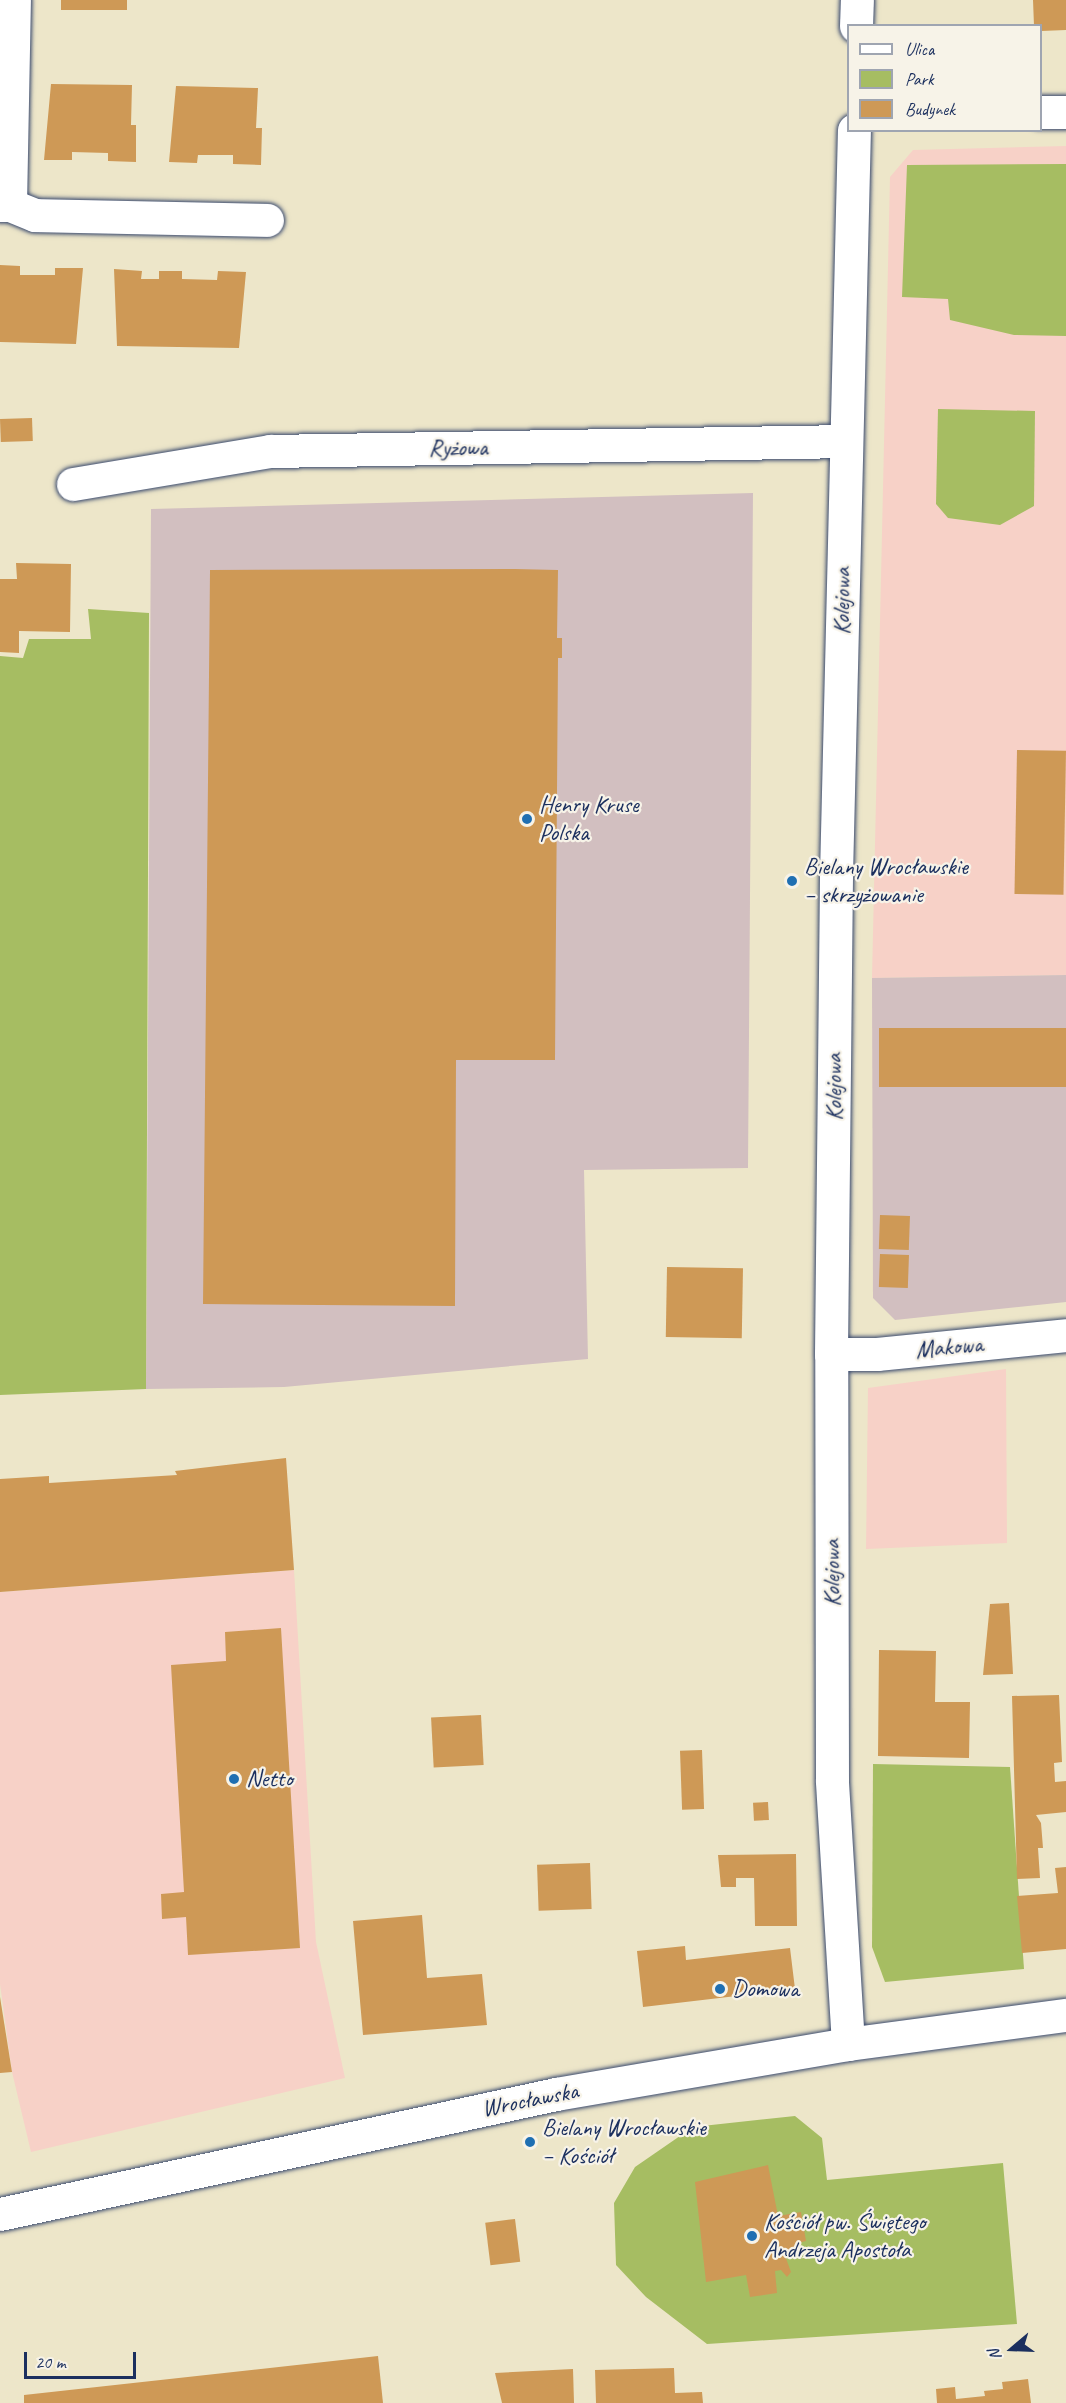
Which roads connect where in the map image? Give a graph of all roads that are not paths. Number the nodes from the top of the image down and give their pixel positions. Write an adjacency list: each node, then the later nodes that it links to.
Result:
1 (14, 0): 7 (street)
2 (857, 0): 3 (street)
3 (856, 24)
4 (1042, 112): 5 (street)
5 (1066, 112)
6 (854, 132): 9 (street, Kolejowa)
7 (5, 205): 8 (street)
8 (267, 220)
9 (846, 441): 10 (street, Ryżowa); 12 (street, Kolejowa)
10 (73, 484)
11 (1066, 1335): 12 (street, Makowa)
12 (831, 1354): 14 (street, Kolejowa)
13 (1066, 2015): 14 (street, Wrocławska)
14 (848, 2044): 15 (street, Wrocławska)
15 (0, 2214)

